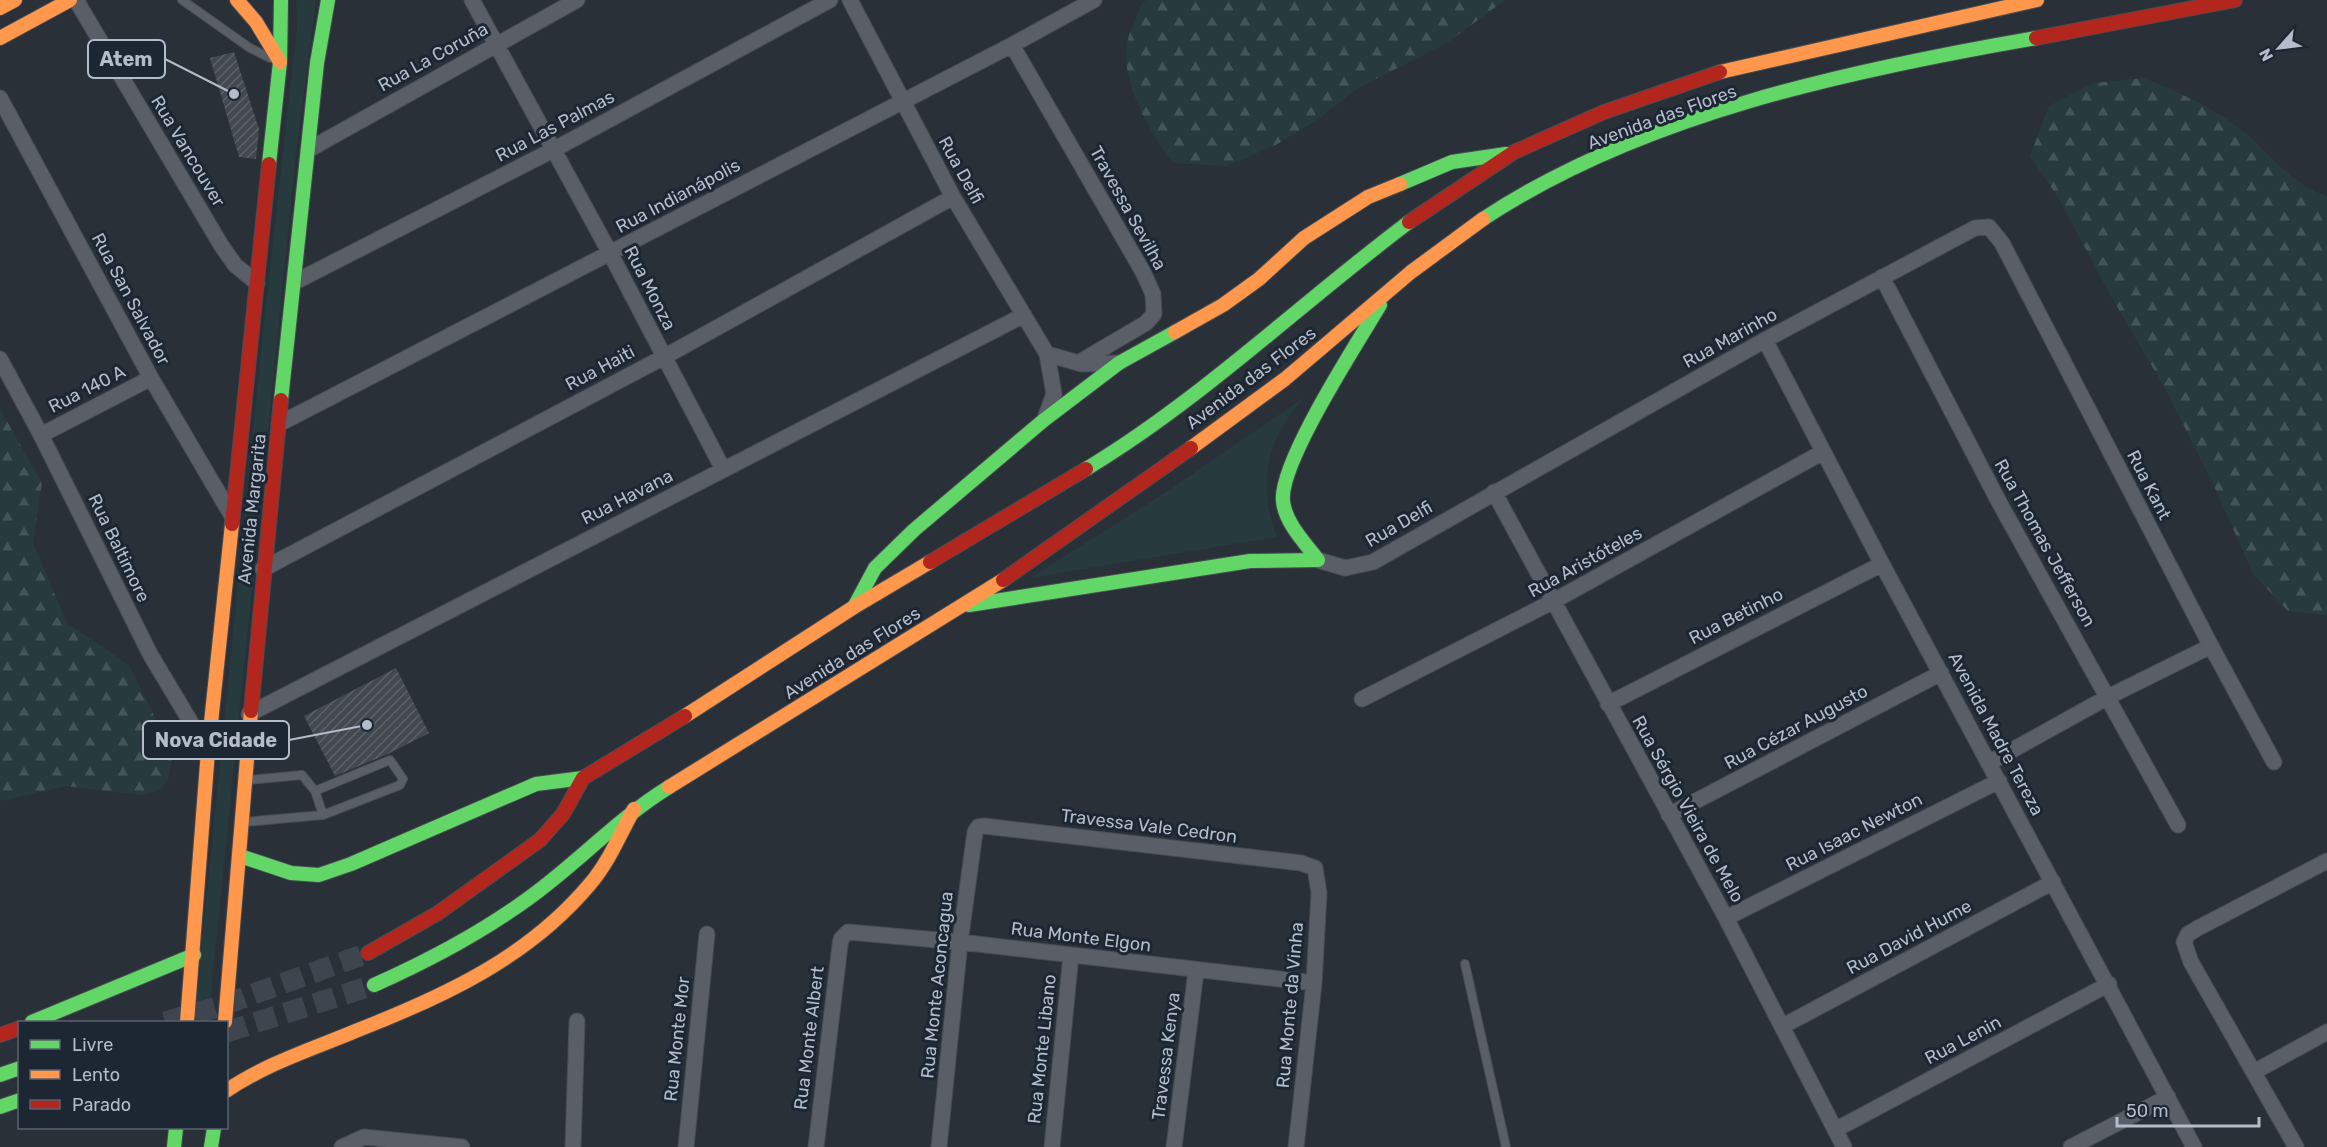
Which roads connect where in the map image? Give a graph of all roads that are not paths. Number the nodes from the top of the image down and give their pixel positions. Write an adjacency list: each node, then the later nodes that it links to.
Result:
1 (15, 0): 15 (main road)
2 (70, 0): 16 (main road)
3 (76, 0): 30 (street, Rua Vancouver)
4 (183, 0): 19 (lane)
5 (237, 0): 19 (main road)
6 (281, 0): 19 (main road, Avenida Margarita)
7 (328, 0): 22 (main road, Avenida Margarita)
8 (472, 0): 17 (street, Rua Monza)
9 (577, 0): 17 (street, Rua La Coruña)
10 (830, 0): 23 (street, Rua Las Palmas)
11 (850, 0): 21 (street, Rua Delfi)
12 (1094, 0): 18 (street, Rua Indianápolis)
13 (2037, 0): 24 (main road, Avenida das Flores)
14 (2235, 0): 31 (main road, Avenida das Flores)
15 (0, 8)
16 (0, 38)
17 (497, 43): 22 (street, Rua La Coruña); 23 (street, Rua Monza)
18 (1012, 45): 21 (street, Rua Indianápolis); 37 (street, Travessa Sevilha)
19 (280, 63): 30 (main road, Avenida Margarita)
20 (0, 98): 39 (street, Rua San Salvador)
21 (902, 101): 25 (street, Rua Delfi); 27 (street, Rua Indianápolis)
22 (308, 150): 29 (main road, Avenida Margarita)
23 (553, 150): 27 (street, Rua Monza); 29 (street, Rua Las Palmas)
24 (1514, 152): 38 (main road); 52 (main road, Avenida das Flores)
25 (953, 197): 32 (street, Rua Delfi); 35 (street, Rua Haiti)
26 (1989, 227): 28 (street, Rua Marinho); 53 (street, Rua Kant)
27 (610, 253): 35 (street, Rua Monza); 41 (street, Rua Indianápolis)
28 (1882, 277): 33 (street, Rua Marinho); 55 (street, Rua Thomas Jefferson)
29 (295, 282): 41 (main road, Avenida Margarita)
30 (257, 283): 46 (main road, Avenida Margarita)
31 (1391, 288): 47 (main road); 51 (main road, Avenida das Flores)
32 (1024, 315): 34 (street, Rua Delfi); 44 (street, Rua Havana)
33 (1765, 340): 43 (street, Avenida Madre Tereza); 45 (street, Rua Marinho)
34 (1047, 354): 37 (street); 40 (street, Rua Delfi)
35 (664, 357): 44 (street, Rua Monza); 49 (street, Rua Haiti)
36 (0, 359): 42 (street, Rua Baltimore)
37 (1078, 363): 38 (street)
38 (1119, 363): 40 (main road)
39 (151, 378): 42 (street, Rua 140 A); 46 (street, Rua San Salvador)
40 (1044, 420): 52 (main road)
41 (279, 424): 49 (main road, Avenida Margarita)
42 (41, 435): 59 (street, Rua Baltimore)
43 (1823, 452): 48 (street, Avenida Madre Tereza); 50 (street, Rua Aristóteles)
44 (723, 469): 58 (street, Rua Havana)
45 (1494, 492): 47 (street, Rua Delfi); 50 (street, Rua Sérgio Vieira de Melo)
46 (232, 516): 59 (main road, Avenida Margarita)
47 (1318, 560): 51 (main road)
48 (1882, 564): 54 (street, Avenida Madre Tereza); 57 (street, Rua Betinho)
49 (263, 569): 58 (main road, Avenida Margarita)
50 (1552, 602): 56 (street, Rua Aristóteles); 57 (street, Rua Sérgio Vieira de Melo)
51 (963, 606): 66 (main road, Avenida das Flores)
52 (854, 607): 62 (main road, Avenida das Flores)
53 (2211, 646): 55 (street); 60 (street, Rua Kant)
54 (1941, 673): 61 (street, Avenida Madre Tereza); 68 (street, Rua Cézar Augusto)
55 (2109, 697): 61 (street); 70 (street, Rua Thomas Jefferson)
56 (1362, 699)
57 (1608, 704): 68 (street, Rua Sérgio Vieira de Melo)
58 (249, 714): 63 (main road, Avenida Margarita)
59 (208, 751): 81 (main road, Avenida Margarita)
60 (2274, 762)
61 (1989, 763): 64 (street, Avenida Madre Tereza)
62 (583, 778): 72 (main road); 80 (main road, Avenida das Flores)
63 (245, 780): 65 (lane); 69 (main road, Avenida Margarita)
64 (1999, 781): 75 (street, Avenida Madre Tereza); 76 (street, Rua Isaac Newton)
65 (315, 791): 67 (lane); 67 (lane)
66 (634, 808): 87 (main road, Avenida das Flores); 99 (main road)
67 (323, 815): 69 (lane)
68 (1669, 815): 76 (street, Rua Sérgio Vieira de Melo)
69 (242, 822): 72 (main road, Avenida Margarita)
70 (2178, 825)
71 (978, 827): 74 (street, Travessa Vale Cedron); 79 (street, Rua Monte Aconcagua)
72 (240, 856): 90 (main road, Avenida Margarita)
73 (2327, 861): 97 (street)
74 (1315, 868): 85 (street, Rua Monte da Vinha)
75 (2053, 882): 86 (street, Avenida Madre Tereza); 92 (street, Rua David Hume)
76 (1726, 918): 92 (street, Rua Sérgio Vieira de Melo)
77 (707, 934): 111 (street, Rua Monte Mor)
78 (844, 935): 79 (street, Rua Monte Elgon); 112 (street, Rua Monte Albert)
79 (960, 942): 82 (street, Rua Monte Elgon); 113 (street, Rua Monte Aconcagua)
80 (368, 953)
81 (194, 955): 88 (main road); 89 (main road, Avenida Margarita)
82 (1071, 955): 84 (street, Rua Monte Elgon); 114 (street, Rua Monte Libano)
83 (1465, 964): 117 (lane)
84 (1196, 971): 85 (street, Rua Monte Elgon); 115 (street, Travessa Kenya)
85 (1314, 982): 116 (street, Rua Monte da Vinha)
86 (2109, 984): 100 (street, Avenida Madre Tereza); 105 (street, Rua Lenin)
87 (374, 985)
88 (38, 1021)
89 (187, 1021)
90 (225, 1021)
91 (577, 1021): 110 (street)
92 (1783, 1026): 105 (street, Rua Sérgio Vieira de Melo)
93 (18, 1029): 95 (main road)
94 (2327, 1032): 97 (street)
95 (0, 1035)
96 (18, 1069): 98 (main road)
97 (2254, 1072): 121 (street)
98 (0, 1075)
99 (228, 1090)
100 (2168, 1097): 119 (street); 120 (street, Avenida Madre Tereza)
101 (18, 1101): 102 (main road)
102 (0, 1107)
103 (176, 1129): 106 (main road)
104 (213, 1129): 107 (main road)
105 (1835, 1130): 118 (street, Rua Sérgio Vieira de Melo)
106 (174, 1147)
107 (211, 1147)
108 (342, 1147): 109 (street)
109 (462, 1147)
110 (573, 1147)
111 (686, 1147)
112 (816, 1147)
113 (939, 1147)
114 (1052, 1147)
115 (1174, 1147)
116 (1296, 1147)
117 (1506, 1147)
118 (1844, 1147)
119 (2071, 1147)
120 (2194, 1147)
121 (2296, 1147)

